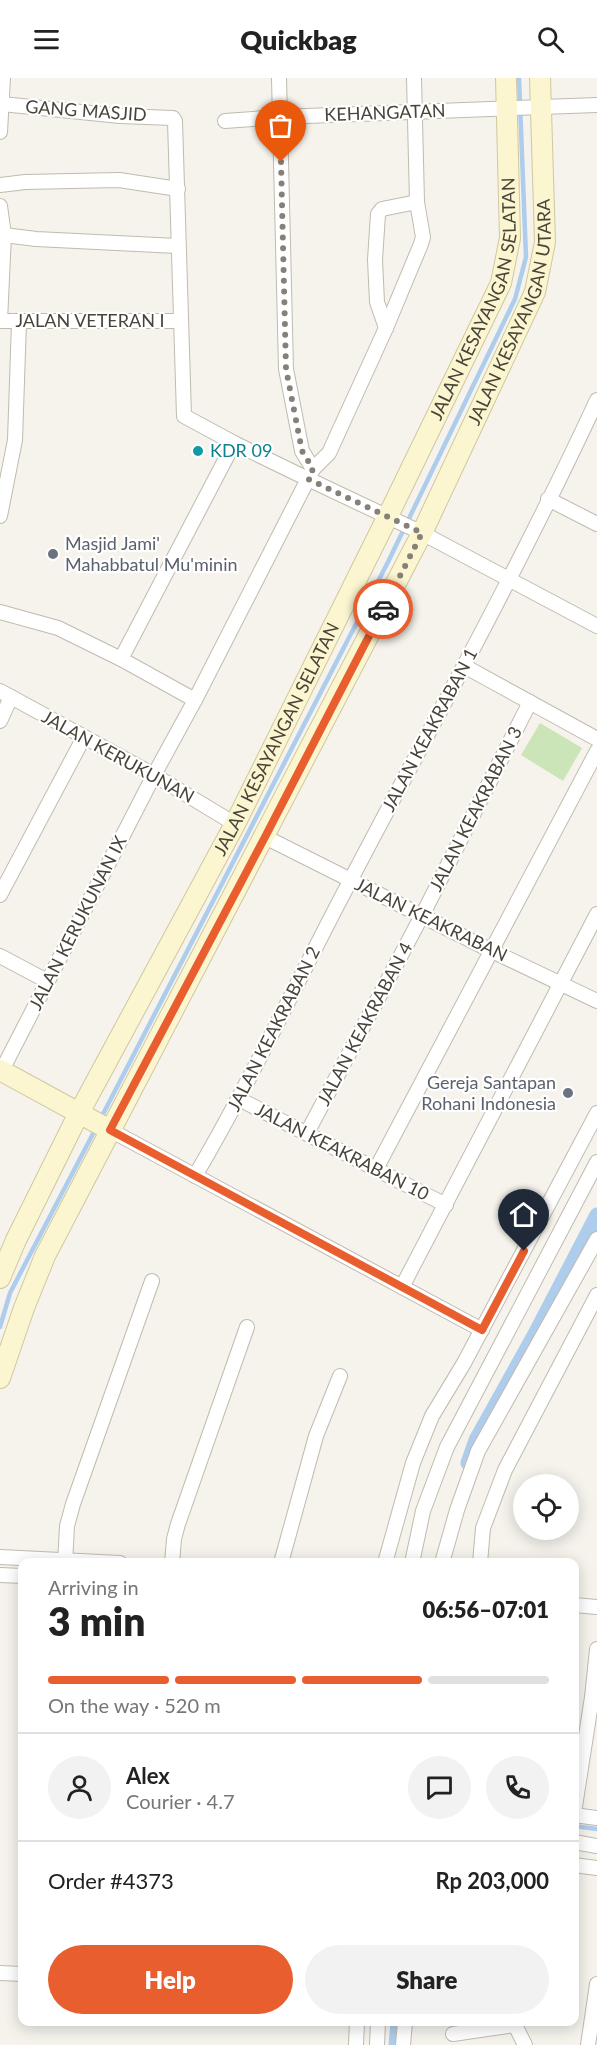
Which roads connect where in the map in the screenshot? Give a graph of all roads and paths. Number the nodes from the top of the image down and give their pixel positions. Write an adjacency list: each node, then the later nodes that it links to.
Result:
1 (3, 78): 6 (street)
2 (279, 78): 11 (street)
3 (414, 78): 10 (street, JALAN KERUKUNAN IX)
4 (506, 78): 9 (street, JALAN KESAYANGAN SELATAN)
5 (540, 78): 8 (street, JALAN KESAYANGAN UTARA)
6 (2, 104): 13 (street); 15 (street, GANG MASJID)
7 (597, 105): 8 (street)
8 (541, 108): 9 (street); 32 (street, JALAN KESAYANGAN UTARA)
9 (508, 110): 10 (street, KEHANGATAN); 30 (street, JALAN KESAYANGAN SELATAN)
10 (415, 112): 11 (street, KEHANGATAN); 16 (street, JALAN KERUKUNAN IX)
11 (280, 117): 12 (street, KEHANGATAN); 27 (street)
12 (225, 121)
13 (0, 132)
14 (0, 185): 15 (street)
15 (178, 189): 19 (street)
16 (417, 202): 23 (street, JALAN KERUKUNAN IX); 23 (street)
17 (0, 206): 18 (street)
18 (4, 235): 19 (street); 20 (street)
19 (177, 246): 21 (street)
20 (0, 321): 22 (street, JALAN VETERAN I)
21 (180, 321): 22 (street, JALAN VETERAN I); 26 (street)
22 (20, 322): 29 (street)
23 (386, 328): 27 (street, JALAN KERUKUNAN IX)
24 (597, 400): 25 (street, JALAN KEAKRABAN 1)
25 (591, 430): 28 (street, JALAN KEAKRABAN 1)
26 (234, 443): 27 (street); 36 (street)
27 (311, 474): 30 (street); 39 (street, JALAN KERUKUNAN IX)
28 (548, 499): 31 (street); 33 (street, JALAN KEAKRABAN 1)
29 (0, 516)
30 (389, 517): 32 (street); 46 (street, JALAN KESAYANGAN SELATAN)
31 (597, 524)
32 (421, 532): 33 (street); 47 (street, JALAN KESAYANGAN UTARA)
33 (510, 580): 35 (street); 37 (street, JALAN KEAKRABAN 1)
34 (0, 612): 36 (street)
35 (597, 626)
36 (121, 659): 39 (street)
37 (464, 666): 40 (street); 48 (street, JALAN KEAKRABAN 1)
38 (5, 694): 41 (street); 42 (street, JALAN KERUKUNAN)
39 (195, 700): 45 (street, JALAN KERUKUNAN IX)
40 (530, 702): 43 (street); 51 (street, JALAN KEAKRABAN 3)
41 (0, 721)
42 (84, 737): 45 (street, JALAN KERUKUNAN); 49 (street)
43 (597, 739)
44 (597, 751): 52 (street)
45 (154, 775): 46 (street, JALAN KERUKUNAN); 54 (street, JALAN KERUKUNAN IX)
46 (235, 824): 59 (street, JALAN KESAYANGAN SELATAN)
47 (265, 837): 48 (street, JALAN KEAKRABAN); 61 (street, JALAN KESAYANGAN UTARA)
48 (350, 880): 51 (street, JALAN KEAKRABAN); 58 (street, JALAN KEAKRABAN 2)
49 (0, 895)
50 (597, 914): 55 (street)
51 (422, 915): 52 (street, JALAN KEAKRABAN); 62 (street, JALAN KEAKRABAN 4)
52 (492, 951): 55 (street, JALAN KEAKRABAN); 64 (street)
53 (0, 956): 54 (street)
54 (47, 981): 57 (street, JALAN KERUKUNAN IX)
55 (560, 984): 56 (street, JALAN KEAKRABAN); 66 (street)
56 (597, 1001)
57 (1, 1071): 59 (street)
58 (239, 1099): 62 (street, JALAN KEAKRABAN 10); 65 (street, JALAN KEAKRABAN 2)
59 (80, 1113): 61 (street); 68 (street, JALAN KESAYANGAN SELATAN)
60 (597, 1113): 73 (street)
61 (108, 1129): 65 (street); 75 (street, JALAN KESAYANGAN UTARA)
62 (307, 1133): 64 (street, JALAN KEAKRABAN 10)
63 (597, 1162): 82 (street)
64 (376, 1169): 66 (street, JALAN KEAKRABAN 10)
65 (195, 1176): 70 (street)
66 (446, 1205): 70 (street)
67 (597, 1239): 83 (street)
68 (0, 1278)
69 (152, 1281): 78 (street)
70 (402, 1287): 73 (street)
71 (597, 1295): 84 (street)
72 (247, 1327): 79 (street)
73 (482, 1330): 81 (street)
74 (340, 1376): 80 (street)
75 (0, 1378)
76 (0, 1557): 77 (street)
77 (18, 1558)
78 (65, 1558)
79 (172, 1558)
80 (282, 1558)
81 (386, 1558)
82 (413, 1558)
83 (443, 1558)
84 (480, 1558)
85 (0, 1575): 86 (street)
86 (18, 1576)
87 (579, 1605): 88 (street)
88 (597, 1607)
89 (597, 1649): 90 (street)
90 (594, 1697): 91 (street)
91 (579, 1785)
92 (579, 1815): 93 (street)
93 (597, 1818)
94 (579, 1843): 95 (street)
95 (597, 1846)
96 (579, 1866): 97 (street)
97 (597, 1868)
98 (0, 1973): 99 (street)
99 (18, 1974)
100 (597, 1984): 111 (street)
101 (357, 2026): 107 (street)
102 (378, 2026): 108 (street)
103 (405, 2026): 109 (street)
104 (503, 2026): 106 (street)
105 (516, 2026): 110 (street)
106 (453, 2034)
107 (356, 2045)
108 (377, 2045)
109 (403, 2045)
110 (525, 2045)
111 (588, 2045)

